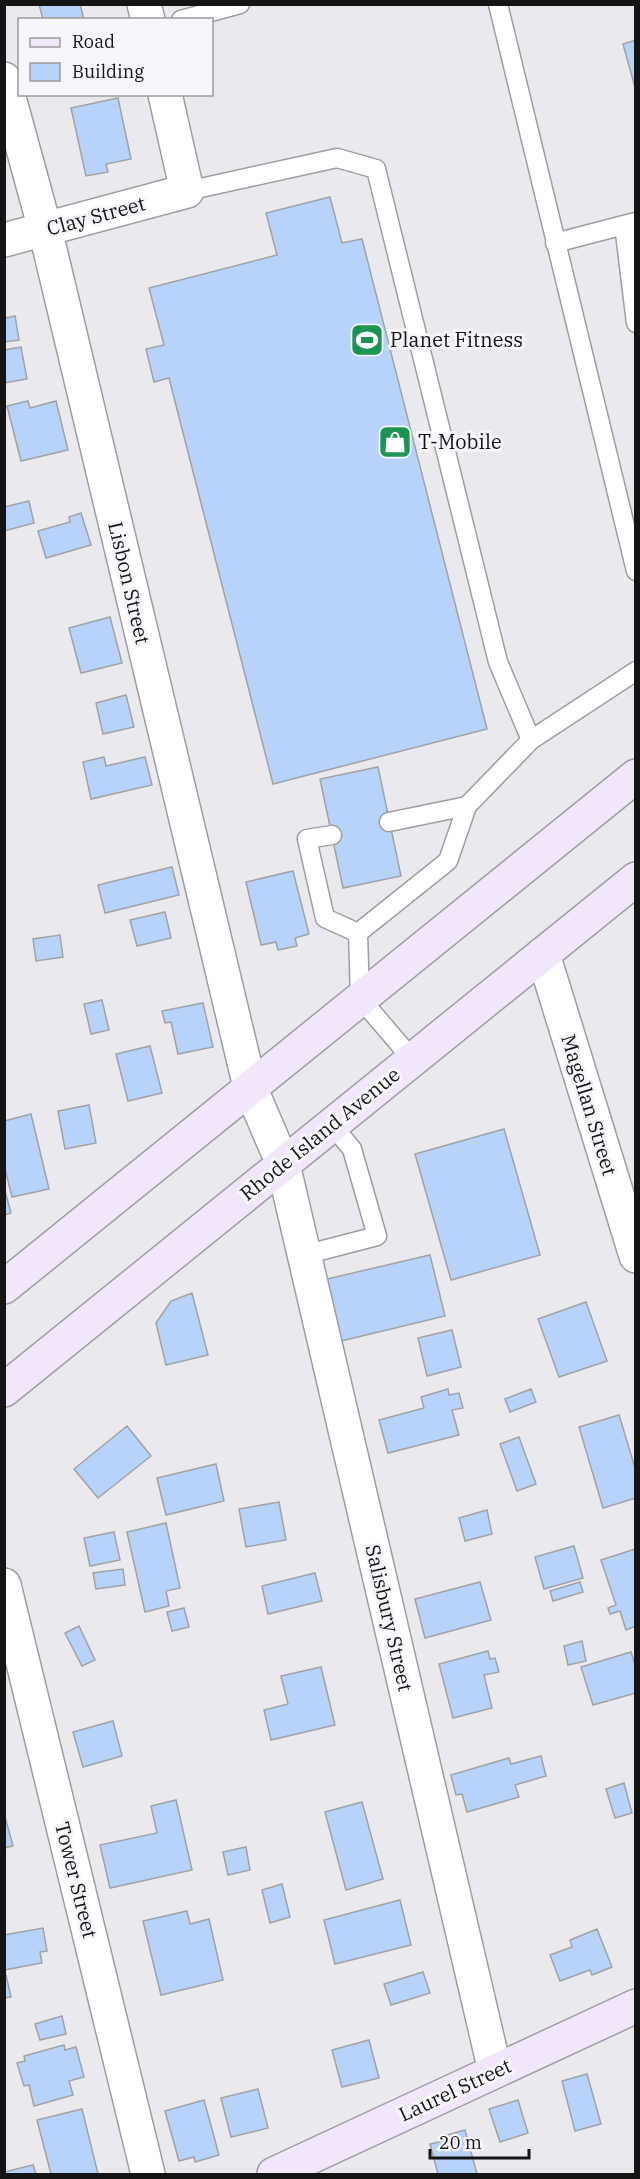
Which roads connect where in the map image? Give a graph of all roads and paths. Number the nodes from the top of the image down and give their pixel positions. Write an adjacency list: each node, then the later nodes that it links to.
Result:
1 (240, 4): 3 (lane)
2 (498, 4): 10 (lane)
3 (188, 18)
4 (4, 79): 8 (street, Lisbon Street)
5 (165, 96): 6 (street)
6 (187, 191): 8 (street, Clay Street); 15 (lane)
7 (630, 223): 10 (lane); 11 (lane)
8 (45, 230): 9 (street, Clay Street); 25 (street, Lisbon Street)
9 (4, 240)
10 (555, 243): 12 (lane)
11 (636, 323)
12 (631, 531): 13 (lane)
13 (636, 571)
14 (636, 671): 15 (lane)
15 (531, 740): 17 (lane)
16 (636, 776): 23 (main road)
17 (467, 806): 18 (lane); 21 (lane)
18 (389, 822)
19 (332, 835): 21 (lane)
20 (636, 879): 22 (main road, Rhode Island Avenue)
21 (358, 933): 23 (lane)
22 (543, 954): 24 (main road, Rhode Island Avenue); 29 (street, Magellan Street)
23 (360, 998): 24 (lane); 25 (main road)
24 (412, 1059): 26 (main road, Rhode Island Avenue)
25 (250, 1087): 27 (street, Lisbon Street); 30 (main road)
26 (332, 1125): 27 (main road, Rhode Island Avenue); 28 (lane)
27 (283, 1164): 28 (street, Salisbury Street); 31 (main road, Rhode Island Avenue)
28 (304, 1256): 34 (street, Salisbury Street)
29 (636, 1256)
30 (4, 1287)
31 (4, 1390)
32 (4, 1585): 35 (street, Tower Street)
33 (636, 2006): 34 (main road, Laurel Street)
34 (495, 2071): 36 (main road, Laurel Street)
35 (148, 2175)
36 (274, 2175)

